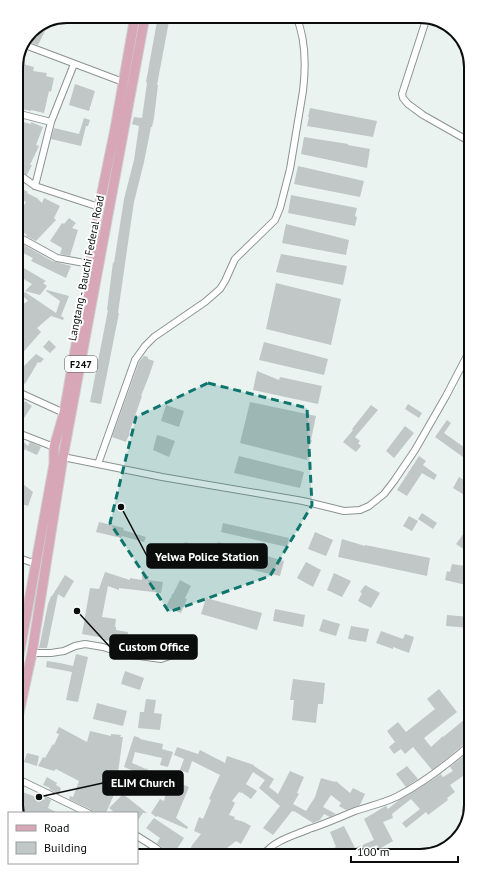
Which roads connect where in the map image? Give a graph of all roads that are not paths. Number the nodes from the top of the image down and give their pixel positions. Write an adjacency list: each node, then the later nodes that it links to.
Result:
1 (134, 23): 7 (main road, F247)
2 (144, 23): 21 (main road, Langtang - Bauchi Federal Road / F247)
3 (299, 23): 22 (street)
4 (424, 23): 10 (street)
5 (28, 47): 6 (street)
6 (74, 64): 7 (street); 9 (street)
7 (123, 82): 13 (main road, F247)
8 (23, 115): 9 (street)
9 (51, 122): 12 (street)
10 (464, 138)
11 (23, 178): 12 (street)
12 (35, 186): 13 (street)
13 (99, 207): 15 (main road, F247)
14 (23, 239): 15 (street)
15 (90, 264): 18 (main road, F247)
16 (464, 362): 22 (street)
17 (23, 394): 18 (street)
18 (64, 413): 20 (main road, F247)
19 (23, 435): 20 (street)
20 (54, 446): 24 (main road, F247)
21 (63, 457): 22 (street); 27 (main road, Langtang - Bauchi Federal Road / F247)
22 (98, 464)
23 (23, 559): 24 (street)
24 (36, 564): 25 (main road, F247)
25 (23, 634)
26 (181, 652): 27 (street)
27 (32, 653): 28 (main road, Langtang - Bauchi Federal Road / F247)
28 (23, 695)
29 (464, 750): 34 (street)
30 (23, 781): 31 (street)
31 (86, 812)
32 (138, 837): 33 (street)
33 (157, 849)
34 (268, 849)

